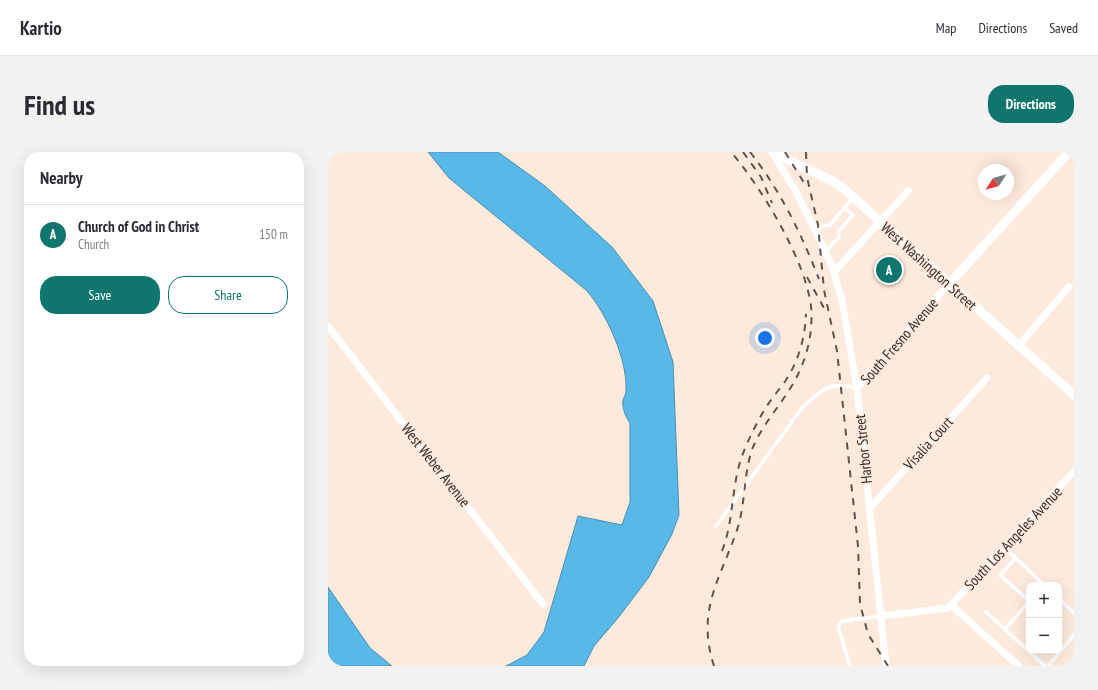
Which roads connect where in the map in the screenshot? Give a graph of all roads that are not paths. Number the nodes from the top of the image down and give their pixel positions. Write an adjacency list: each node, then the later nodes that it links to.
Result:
1 (772, 152): 8 (street, Harbor Street)
2 (775, 152): 5 (street, West Washington Street)
3 (1069, 152): 11 (street, South Fresno Avenue)
4 (908, 191): 7 (street)
5 (853, 198): 6 (lane); 7 (street, West Washington Street)
6 (845, 208): 8 (lane); 9 (lane)
7 (880, 222): 10 (street); 11 (street, West Washington Street)
8 (816, 230): 9 (street, Harbor Street)
9 (826, 251): 10 (street, Harbor Street)
10 (834, 272): 16 (street, Harbor Street)
11 (949, 284): 14 (street, West Washington Street); 16 (street, South Fresno Avenue)
12 (1069, 288): 14 (street)
13 (328, 326): 26 (street, West Weber Avenue)
14 (1018, 346): 17 (street, West Washington Street)
15 (987, 378): 19 (street, Visalia Court)
16 (857, 388): 19 (street, Harbor Street); 20 (lane)
17 (1074, 395)
18 (1074, 471): 21 (street, South Los Angeles Avenue)
19 (869, 509): 31 (street, Harbor Street)
20 (716, 526)
21 (1004, 547): 22 (lane); 27 (street, South Los Angeles Avenue)
22 (1016, 558): 23 (lane); 24 (lane)
23 (1041, 582)
24 (1026, 599)
25 (1062, 602): 30 (lane)
26 (543, 604)
27 (951, 605): 31 (street); 36 (street)
28 (1026, 605): 32 (lane)
29 (986, 612): 32 (lane)
30 (1074, 613)
31 (882, 616): 34 (lane); 35 (street, Harbor Street)
32 (1005, 629): 37 (lane)
33 (1074, 635): 38 (lane)
34 (850, 666)
35 (886, 666)
36 (1019, 666)
37 (1045, 666)
38 (1048, 666)

